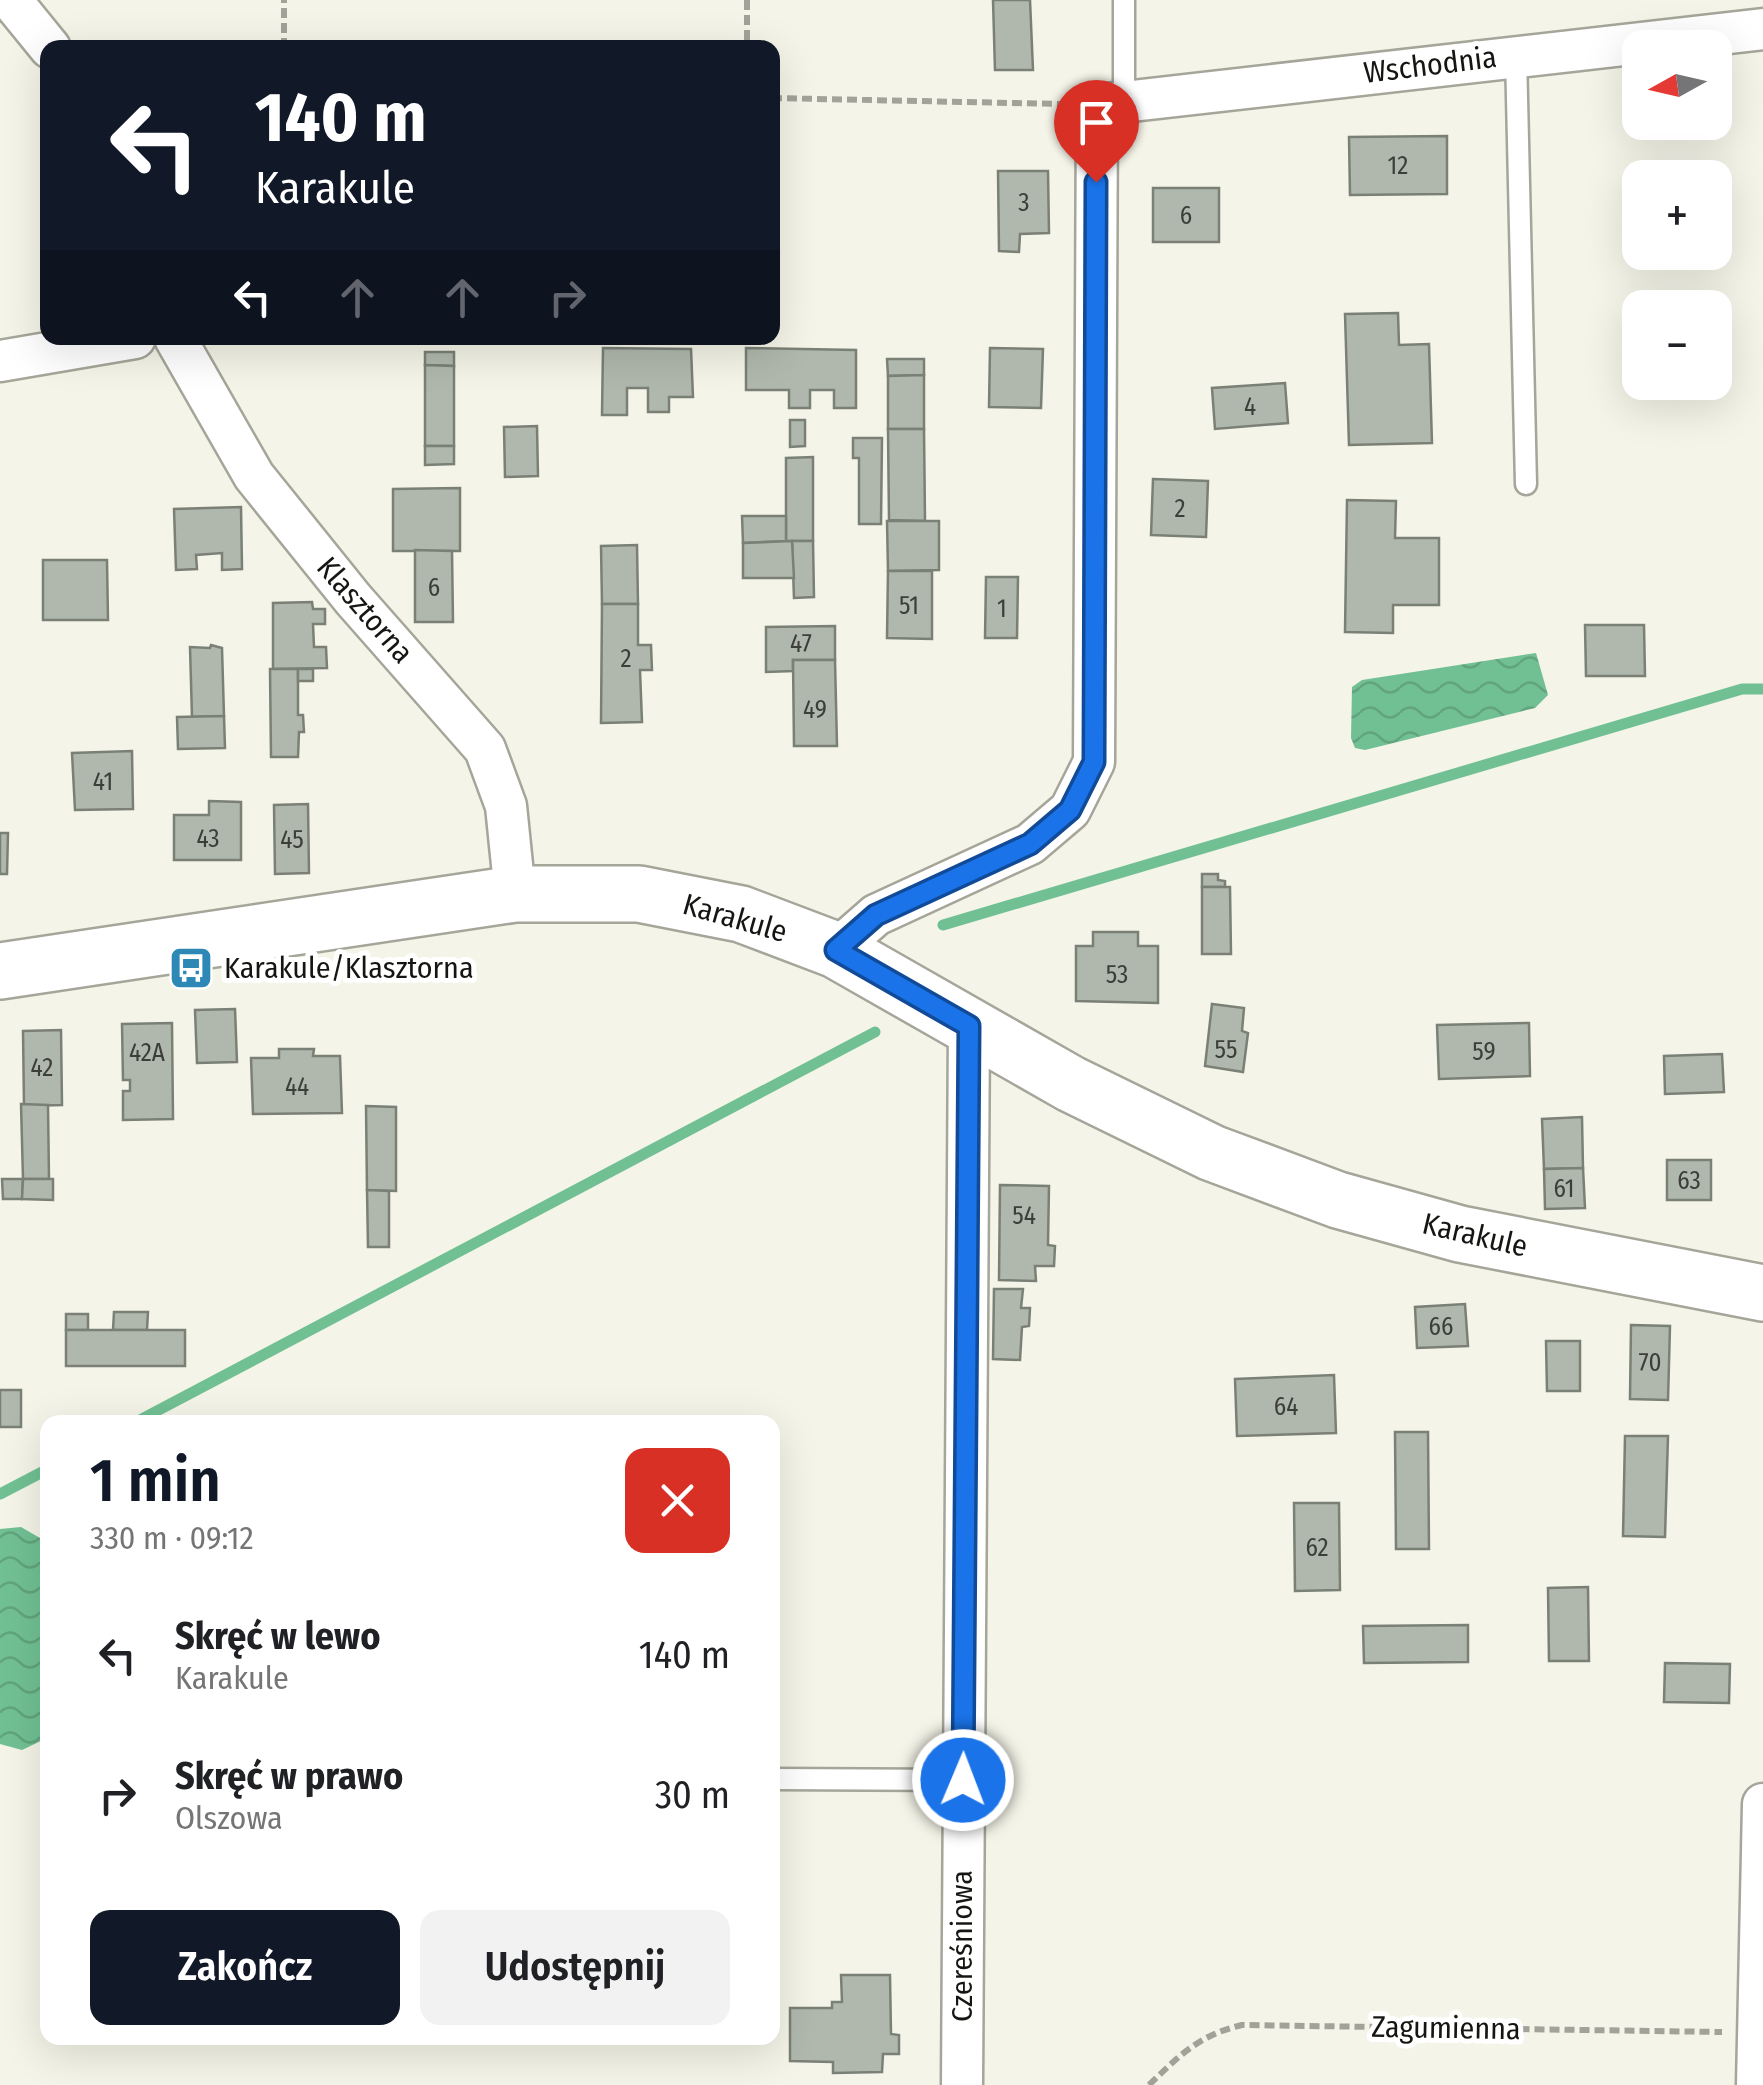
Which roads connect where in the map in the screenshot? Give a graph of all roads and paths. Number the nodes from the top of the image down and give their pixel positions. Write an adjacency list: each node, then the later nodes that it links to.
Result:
1 (11, 0): 6 (street)
2 (284, 0): 7 (path)
3 (746, 0): 8 (path)
4 (1124, 0): 11 (lane)
5 (1763, 29): 9 (street, Wschodnia)
6 (44, 40)
7 (284, 40)
8 (747, 40)
9 (1516, 55): 11 (street, Wschodnia); 15 (lane)
10 (780, 98): 11 (path)
11 (1110, 103): 17 (street)
12 (94, 345): 14 (street)
13 (179, 345): 16 (street, Klasztorna)
14 (0, 361)
15 (1526, 484)
16 (516, 894): 17 (street, Karakule); 18 (street, Karakule)
17 (836, 950): 19 (street, Karakule)
18 (0, 970)
19 (969, 1026): 20 (street, Karakule); 22 (street, Czereśniowa)
20 (1763, 1294)
21 (780, 1779): 22 (lane)
22 (963, 1780): 25 (street, Czereśniowa)
23 (1763, 1804): 24 (street)
24 (1761, 2033): 26 (path, Zagumienna); 27 (street)
25 (962, 2085)
26 (1149, 2085)
27 (1757, 2085)

